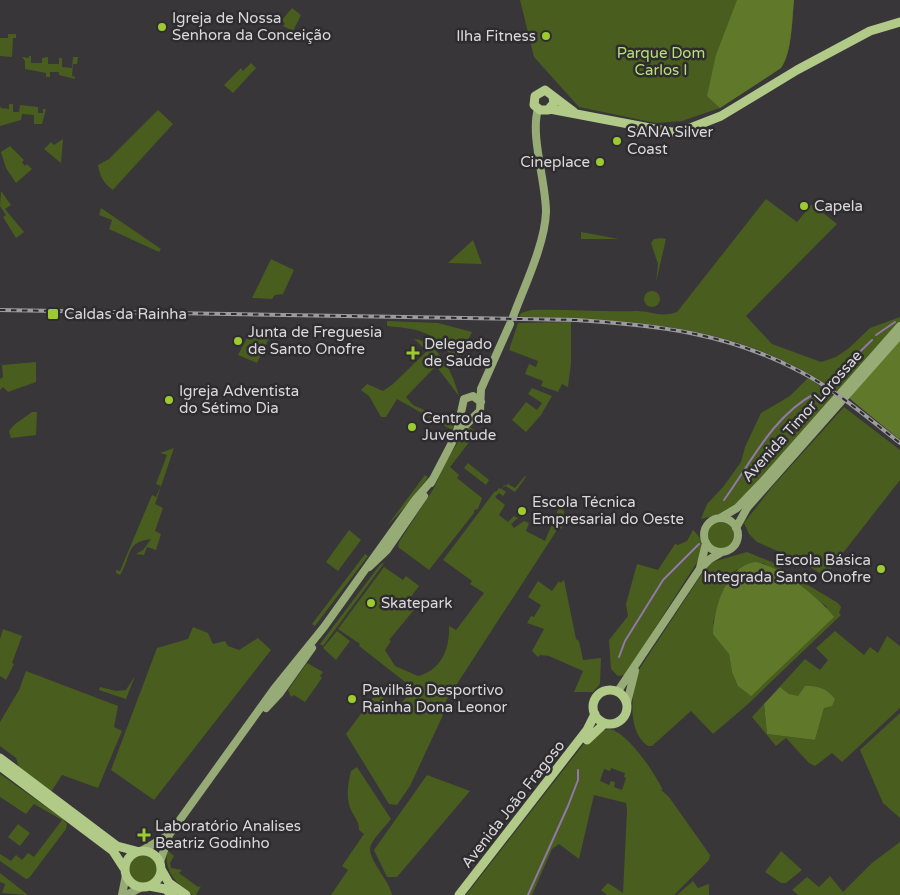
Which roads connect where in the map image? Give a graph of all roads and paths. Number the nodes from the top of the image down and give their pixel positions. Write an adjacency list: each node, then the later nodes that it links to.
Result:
1 (900, 22): 6 (main road)
2 (553, 96): 3 (main road); 4 (main road); 5 (main road)
3 (538, 109): 4 (main road); 10 (main road)
4 (550, 109): 5 (main road)
5 (577, 114): 7 (main road)
6 (688, 128): 7 (main road); 7 (main road)
7 (662, 130)
8 (900, 326): 16 (main road, Avenida Timor Lorossae)
9 (900, 335): 17 (main road, Avenida Timor Lorossae)
10 (480, 389): 11 (main road); 12 (main road)
11 (473, 396): 12 (main road); 13 (main road)
12 (481, 402): 14 (main road)
13 (462, 408): 14 (main road); 15 (main road)
14 (473, 416): 15 (main road)
15 (457, 433): 28 (main road)
16 (720, 518): 17 (main road); 18 (main road)
17 (736, 528): 19 (main road)
18 (706, 543): 19 (main road); 20 (main road)
19 (722, 552): 20 (main road)
20 (699, 570): 21 (main road)
21 (636, 666): 22 (main road); 23 (main road)
22 (618, 691): 23 (main road); 24 (main road)
23 (627, 703): 25 (main road)
24 (594, 714): 25 (main road); 37 (main road, Avenida João Fragoso)
25 (605, 723): 38 (main road, Avenida João Fragoso)
26 (0, 758): 29 (main road)
27 (0, 766): 31 (main road)
28 (169, 835): 29 (main road); 30 (main road)
29 (140, 851): 30 (main road); 31 (main road)
30 (160, 866): 32 (main road); 36 (main road)
31 (125, 872): 32 (main road); 33 (main road)
32 (146, 886): 34 (main road); 35 (main road)
33 (122, 895)
34 (126, 895)
35 (173, 895)
36 (186, 895)
37 (459, 895)
38 (466, 895)

